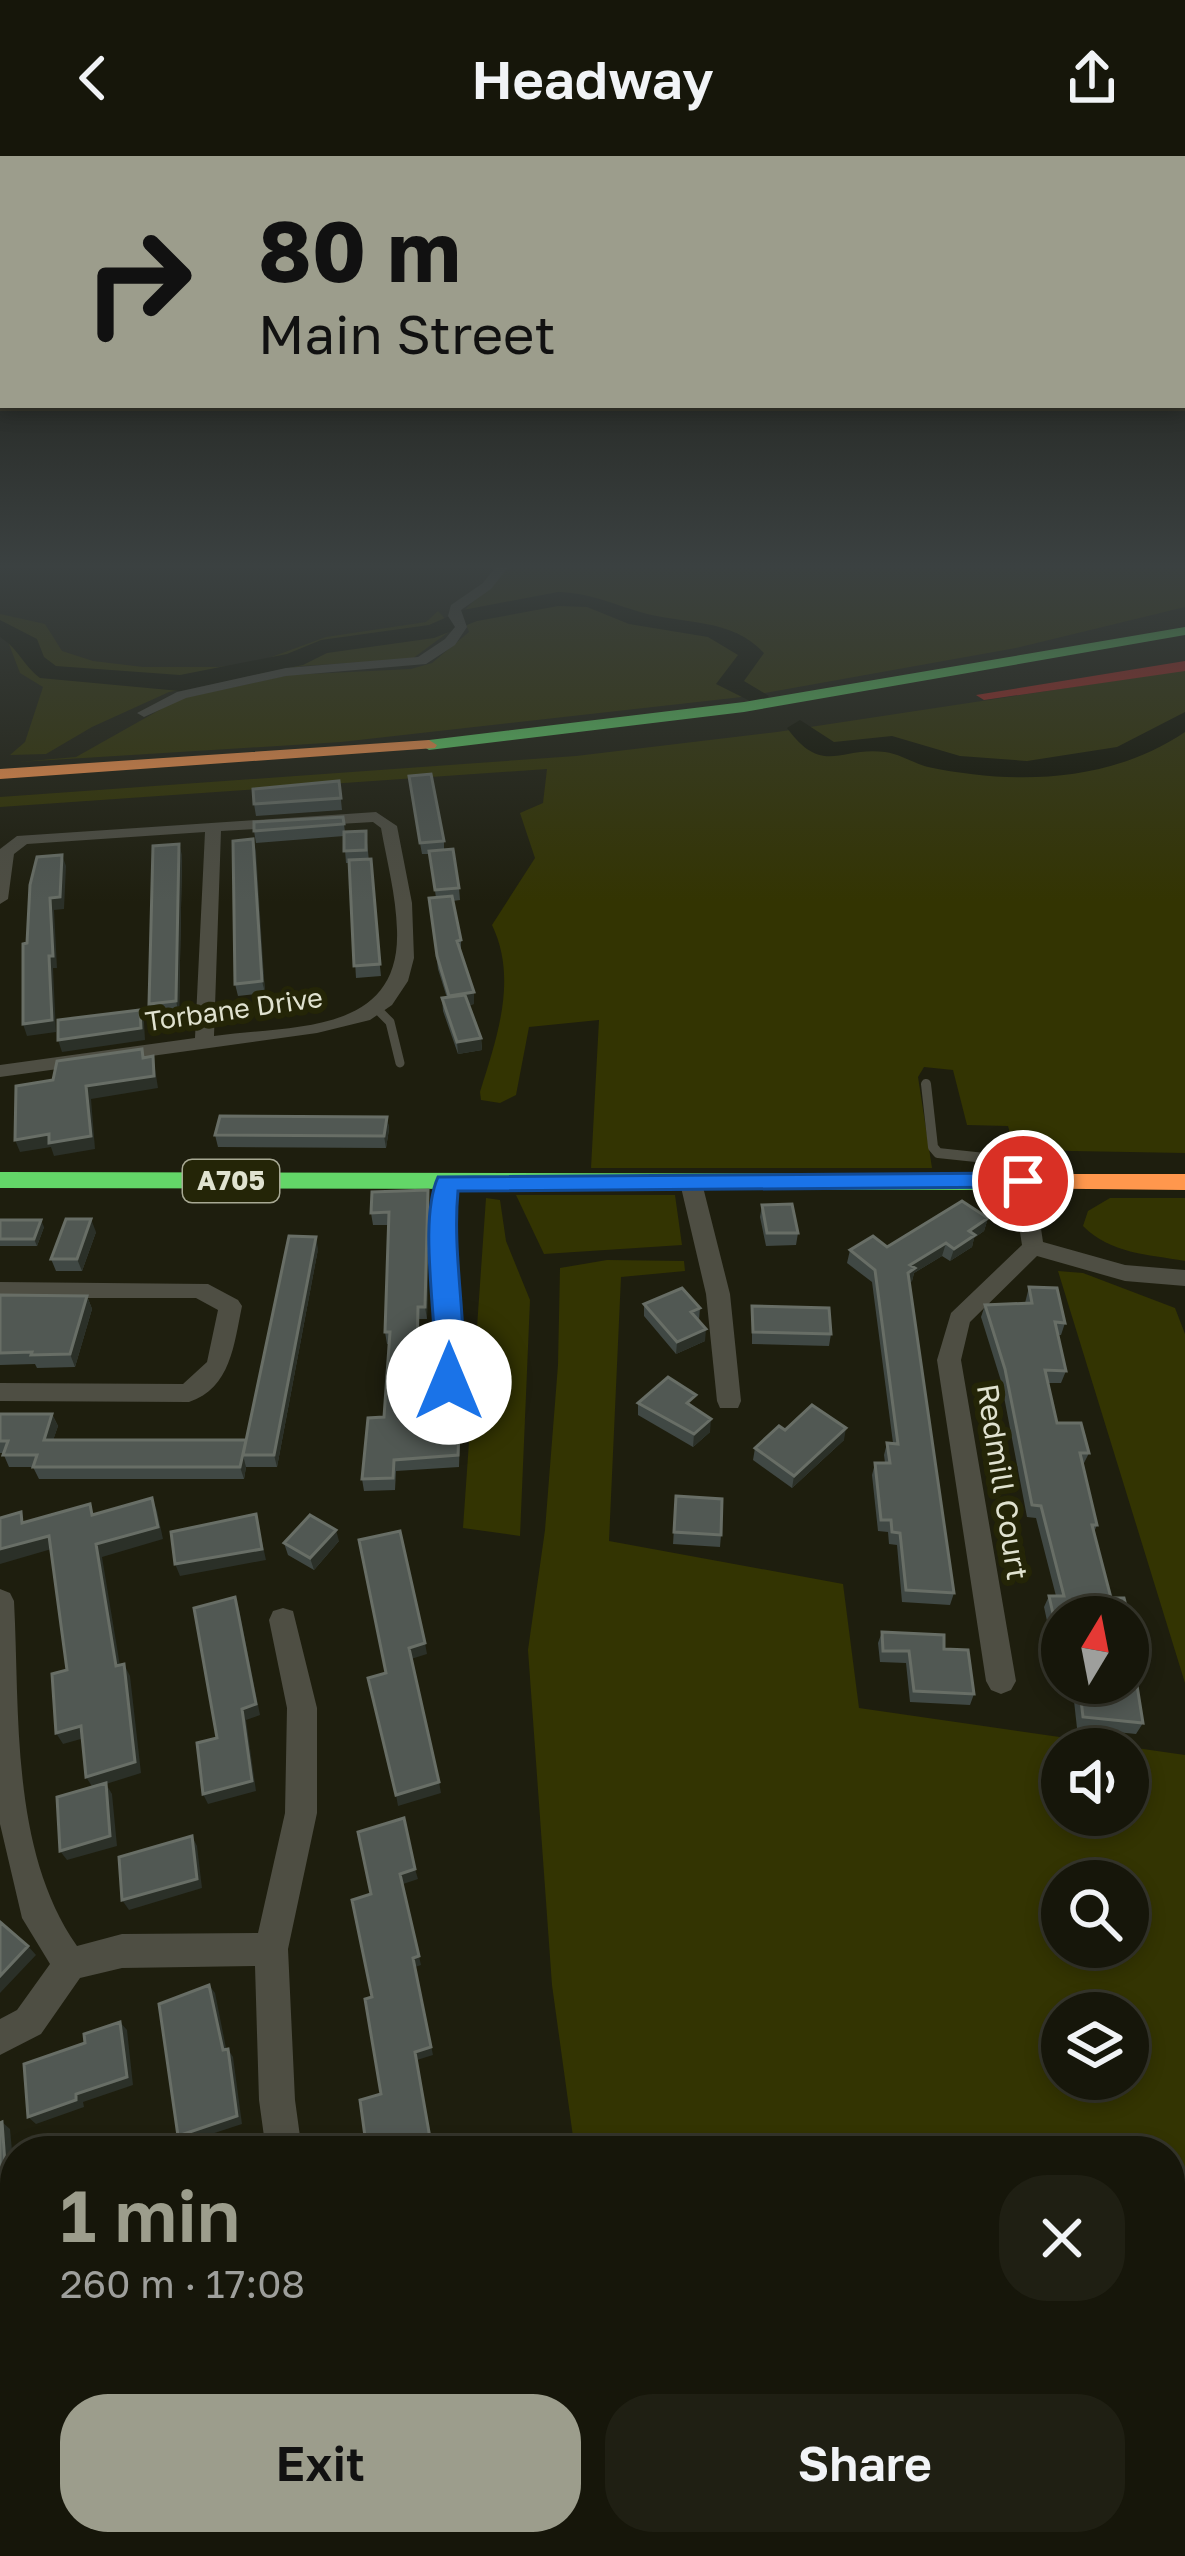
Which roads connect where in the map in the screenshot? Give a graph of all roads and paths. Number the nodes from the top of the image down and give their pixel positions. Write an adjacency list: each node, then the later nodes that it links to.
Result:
1 (259, 678): 6 (street)
2 (879, 678): 7 (main road)
3 (925, 678): 7 (main road)
4 (1001, 678): 9 (main road)
5 (1104, 678): 9 (main road)
6 (144, 713)
7 (672, 716): 8 (main road)
8 (0, 774)
9 (194, 776): 10 (main road)
10 (0, 786)
11 (213, 826): 12 (street); 14 (street); 15 (street)
12 (1, 868): 13 (street)
13 (0, 899)
14 (375, 1007): 15 (street, Torbane Drive); 16 (lane)
15 (204, 1042): 17 (street, Torbane Drive)
16 (400, 1063)
17 (0, 1072)
18 (926, 1084): 21 (lane)
19 (0, 1180): 23 (main road, A705)
20 (1023, 1181): 21 (main road, A705); 24 (main road, A705); 25 (street)
21 (1067, 1181): 22 (main road, A705)
22 (1185, 1182)
23 (454, 1183): 24 (main road, A705); 30 (street)
24 (691, 1184): 29 (street)
25 (1033, 1247): 26 (street); 33 (street, Redmill Court)
26 (1185, 1278)
27 (0, 1290): 28 (street)
28 (0, 1392)
29 (729, 1401)
30 (447, 1419)
31 (0, 1601): 35 (street)
32 (283, 1620): 34 (street)
33 (1001, 1681)
34 (271, 1949): 35 (street); 37 (street)
35 (70, 1964): 36 (street)
36 (0, 2038)
37 (282, 2136)

